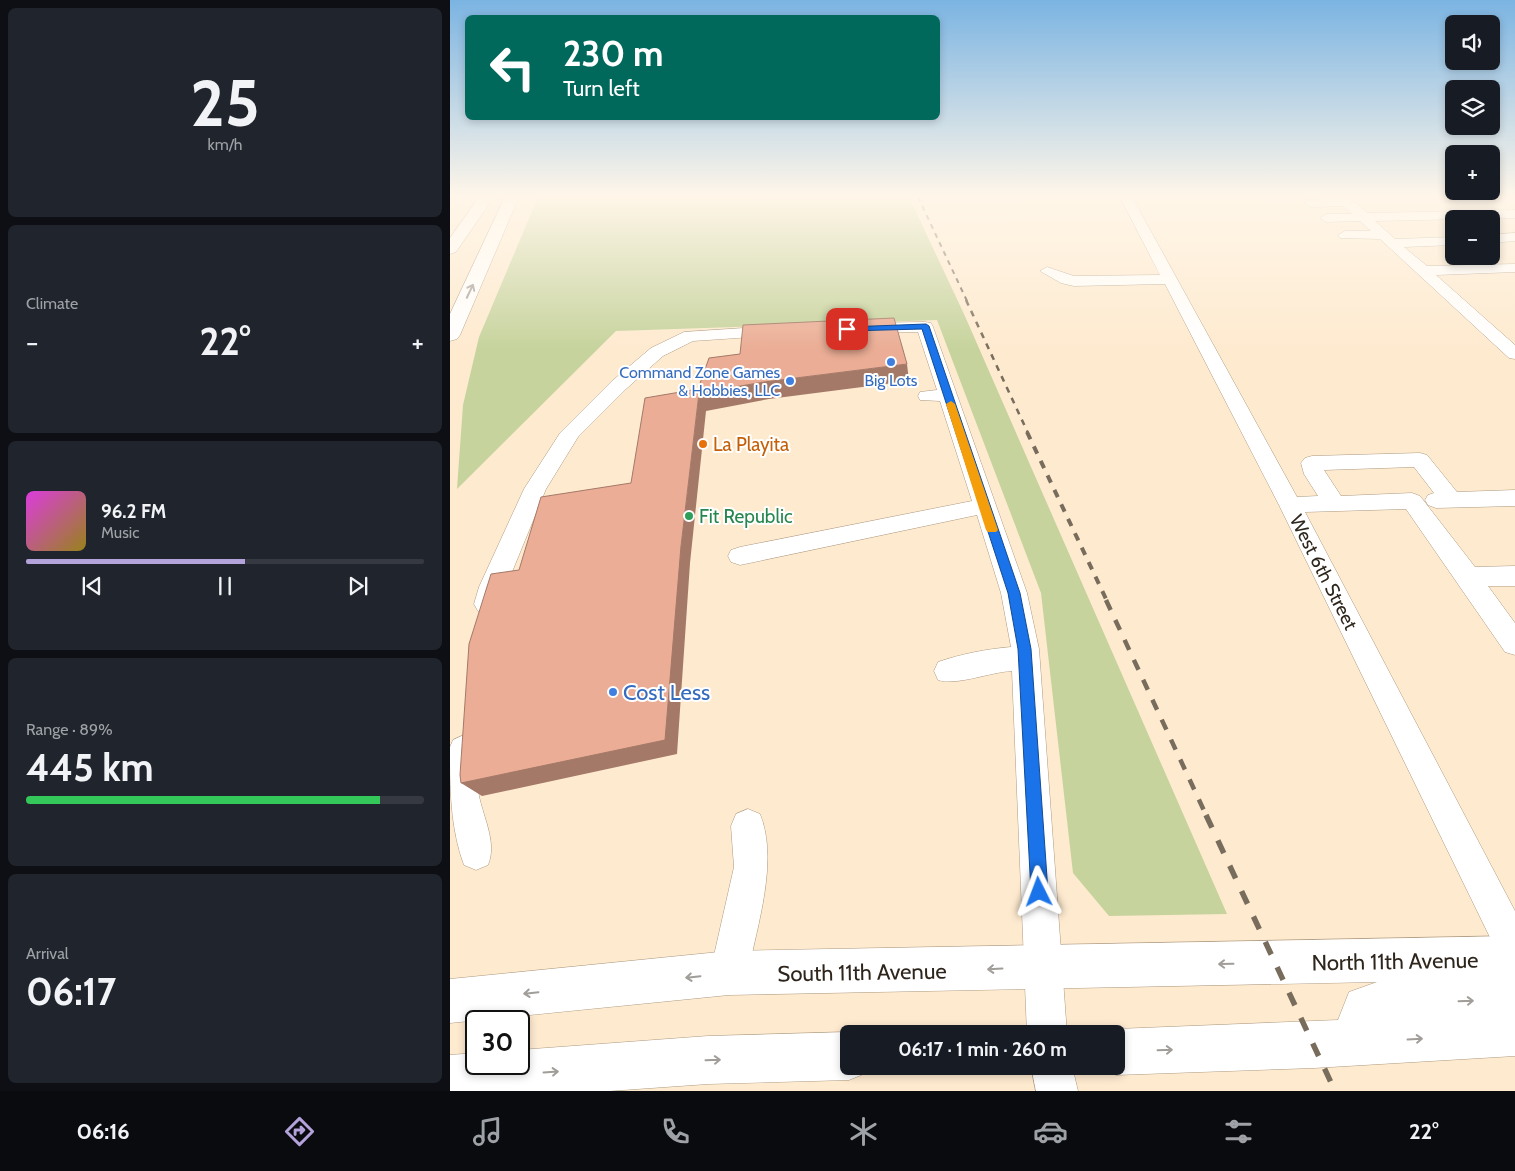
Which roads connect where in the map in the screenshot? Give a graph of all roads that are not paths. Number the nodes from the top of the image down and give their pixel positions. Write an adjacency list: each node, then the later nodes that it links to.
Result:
1 (479, 248): 9 (main road)
2 (489, 248): 12 (main road, one-way to 2)
3 (1153, 248): 8 (street, West 6th Street)
4 (1396, 248): 7 (street)
5 (1515, 268): 7 (street)
6 (1048, 271): 8 (street)
7 (1422, 271): 13 (street)
8 (1170, 279): 18 (street, West 6th Street)
9 (450, 293)
10 (847, 329): 19 (street)
11 (788, 331): 23 (street)
12 (450, 336)
13 (1515, 354)
14 (1515, 498): 15 (street)
15 (1451, 500): 16 (street); 17 (street)
16 (1412, 501): 17 (street); 22 (street)
17 (1334, 503): 18 (street)
18 (1290, 505): 30 (street, West 6th Street)
19 (984, 506): 20 (street); 25 (street)
20 (740, 556)
21 (1515, 576): 22 (street)
22 (1468, 577): 24 (street)
23 (481, 623)
24 (1515, 644)
25 (1026, 658): 26 (street); 33 (street)
26 (948, 671)
27 (466, 730): 29 (street)
28 (748, 826): 34 (street)
29 (476, 853)
30 (1515, 949)
31 (1515, 958): 32 (main road, North 11th Avenue)
32 (1275, 964): 33 (main road, South 11th Avenue, one-way to 33)
33 (1044, 967): 34 (main road, South 11th Avenue, one-way to 34); 37 (street)
34 (729, 973): 36 (main road, South 11th Avenue, one-way to 36)
35 (1515, 986): 39 (main road, one-way to 35)
36 (450, 1001)
37 (1047, 1025)
38 (1515, 1033): 39 (main road, one-way to 38)
39 (1363, 1042): 40 (main road, one-way to 39)
40 (1125, 1052)
41 (840, 1056): 43 (main road, one-way to 41)
42 (1053, 1075): 44 (street)
43 (450, 1079)
44 (1057, 1091)

